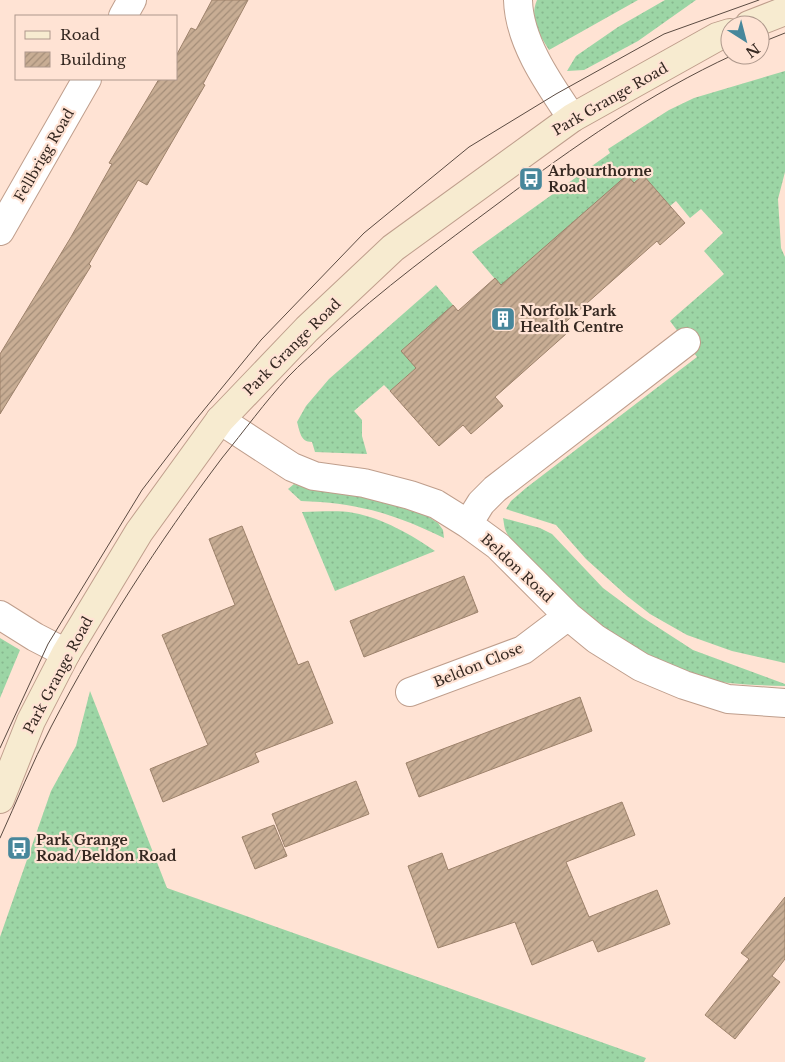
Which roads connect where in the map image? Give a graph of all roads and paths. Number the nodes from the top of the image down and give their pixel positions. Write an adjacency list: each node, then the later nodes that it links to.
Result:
1 (132, 0): 4 (street)
2 (518, 0): 8 (street)
3 (785, 11): 5 (street)
4 (124, 15)
5 (770, 17)
6 (720, 37): 8 (street, Park Grange Road)
7 (86, 80): 9 (street, Fellbrigg Road)
8 (572, 118): 11 (street, Park Grange Road)
9 (0, 231)
10 (686, 342): 12 (street)
11 (220, 420): 12 (street, Beldon Road); 15 (street, Park Grange Road)
12 (468, 524): 14 (street, Beldon Road)
13 (0, 615): 15 (street)
14 (568, 616): 16 (street, Beldon Close); 17 (street, Beldon Road)
15 (66, 653): 18 (street, Park Grange Road)
16 (410, 692)
17 (785, 703)
18 (0, 799)

